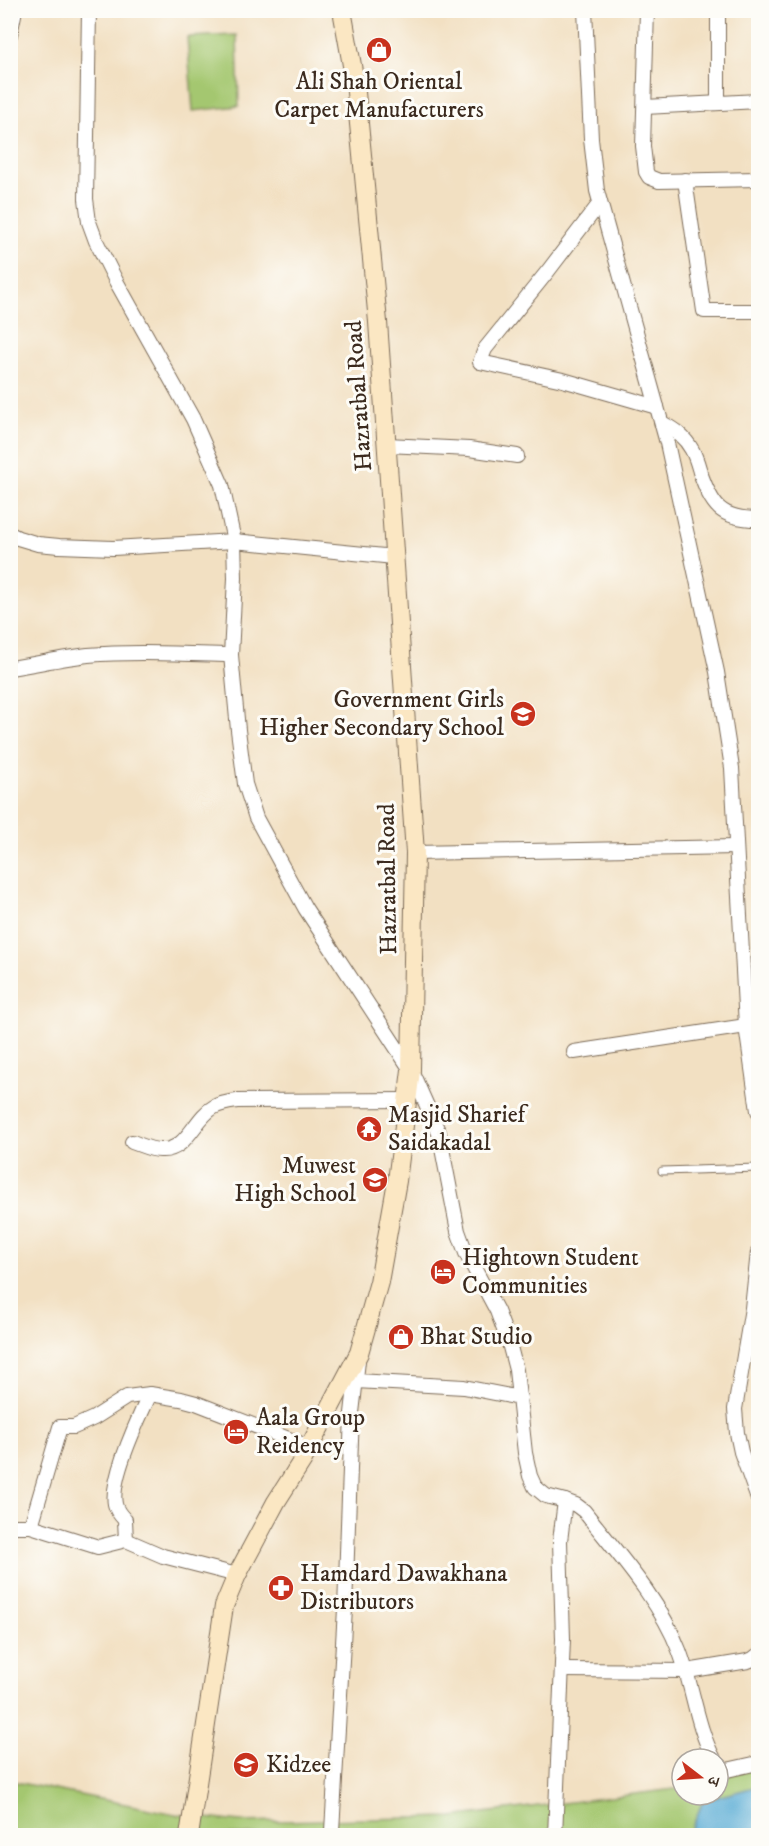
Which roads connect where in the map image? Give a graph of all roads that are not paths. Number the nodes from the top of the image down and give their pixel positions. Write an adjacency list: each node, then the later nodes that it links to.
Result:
1 (15, 10): 7 (street)
2 (89, 10): 21 (street)
3 (342, 10): 17 (main road, Hazratbal Road)
4 (585, 10): 13 (street)
5 (647, 10): 10 (street)
6 (718, 10): 9 (street)
7 (10, 35)
8 (759, 101): 9 (street)
9 (718, 102): 10 (street)
10 (645, 106): 12 (street)
11 (759, 179): 12 (street)
12 (685, 180): 14 (street)
13 (600, 203): 15 (street); 15 (street)
14 (759, 311)
15 (657, 407): 16 (street)
16 (662, 423): 19 (street); 25 (street)
17 (387, 445): 18 (street); 22 (main road, Hazratbal Road)
18 (518, 456)
19 (759, 519)
20 (10, 534): 21 (street)
21 (234, 541): 22 (street); 23 (street)
22 (394, 557): 26 (main road, Hazratbal Road)
23 (231, 655): 24 (street); 29 (street)
24 (10, 668)
25 (736, 847): 26 (street); 27 (street)
26 (415, 853): 29 (main road, Hazratbal Road)
27 (746, 1026): 28 (street); 31 (street)
28 (574, 1052)
29 (411, 1070): 30 (main road, Hazratbal Road); 39 (street)
30 (408, 1100): 32 (street); 36 (main road, Hazratbal Road)
31 (759, 1111)
32 (132, 1142)
33 (759, 1168): 34 (lane)
34 (662, 1171)
35 (759, 1252): 41 (street)
36 (359, 1353): 37 (street); 40 (main road, Hazratbal Road)
37 (356, 1381): 39 (street); 53 (street)
38 (150, 1394): 40 (street); 44 (street); 45 (street)
39 (520, 1398): 42 (street)
40 (309, 1448): 46 (main road, Hazratbal Road)
41 (759, 1500)
42 (565, 1501): 48 (street); 49 (street)
43 (10, 1526): 44 (street)
44 (31, 1526): 45 (street)
45 (126, 1540): 46 (street)
46 (237, 1575): 54 (main road, Hazratbal Road)
47 (759, 1655): 49 (street)
48 (562, 1670): 49 (street); 55 (street)
49 (687, 1671): 50 (street)
50 (709, 1747)
51 (759, 1763): 52 (street)
52 (730, 1769)
53 (332, 1831)
54 (189, 1836)
55 (555, 1836)

